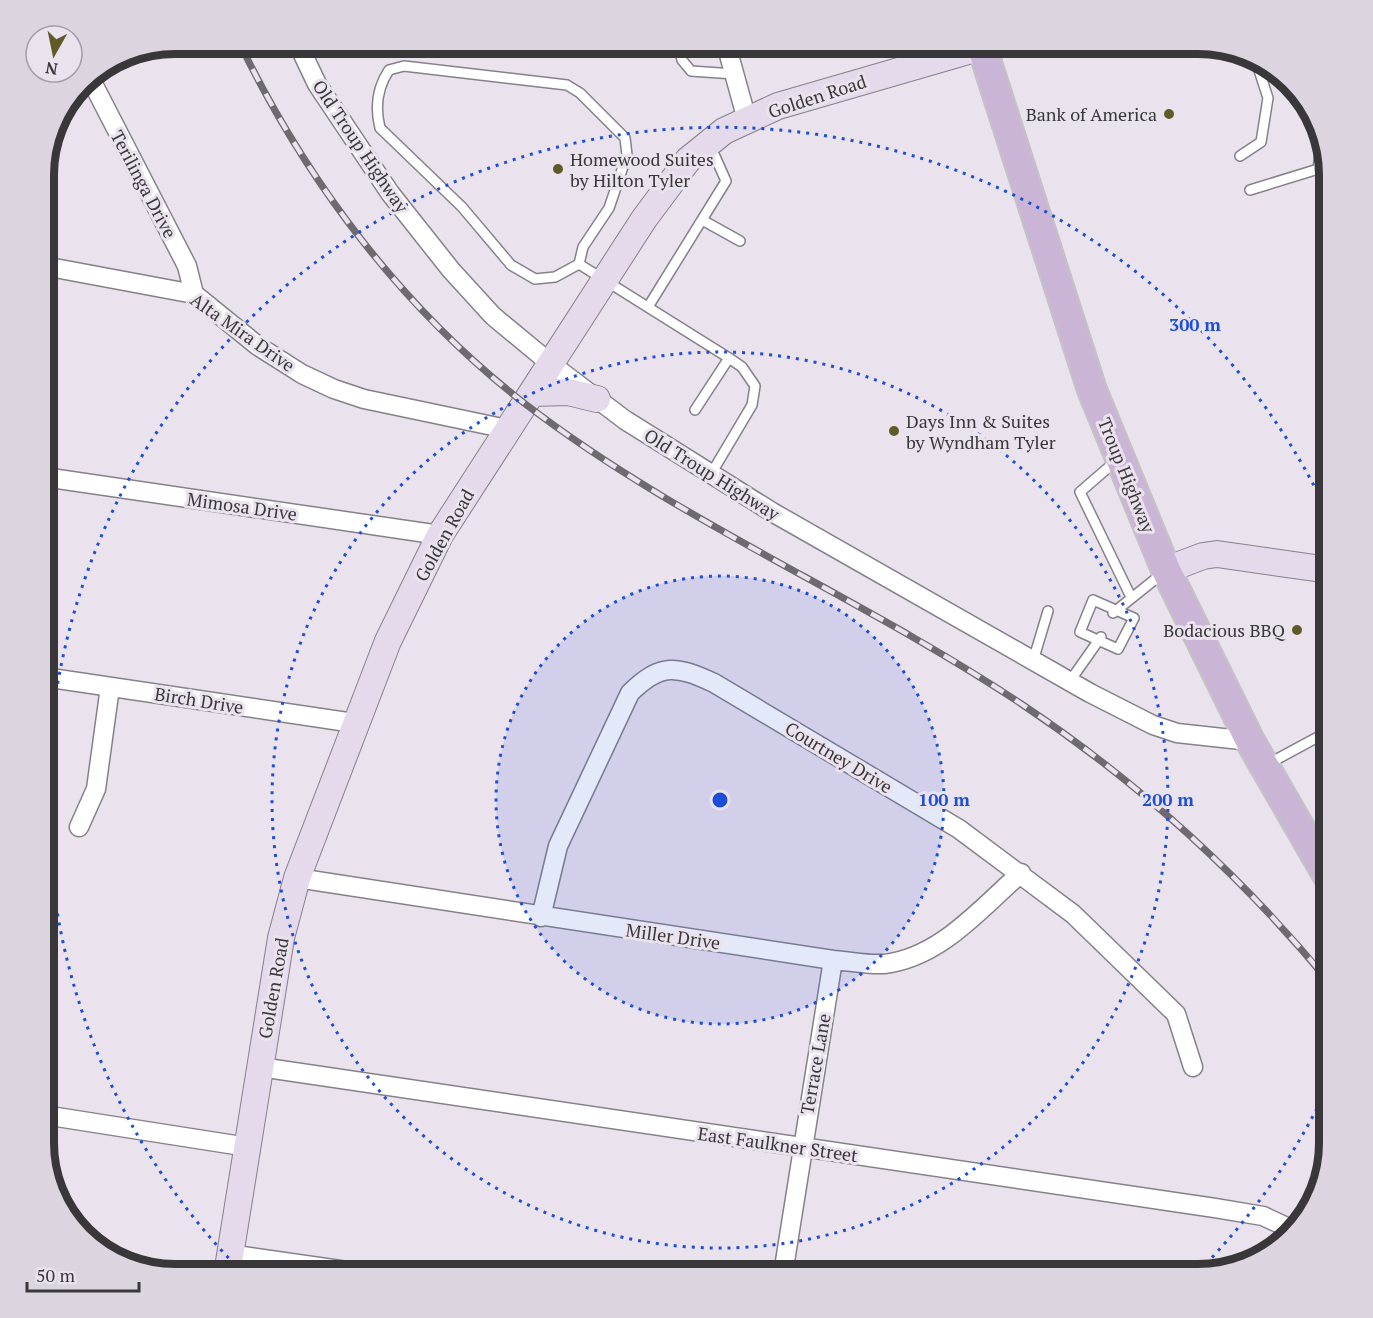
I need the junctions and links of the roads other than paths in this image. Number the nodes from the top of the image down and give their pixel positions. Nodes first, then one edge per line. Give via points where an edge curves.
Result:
1 (303, 54) edge
2 (680, 54) edge
3 (729, 54) edge
4 (953, 54) edge
5 (986, 54) edge
6 (1259, 70) edge
7 (735, 74) junction
8 (94, 85) edge
9 (747, 120) junction
10 (709, 143) junction
11 (1240, 156) dead end
12 (1319, 169) edge
13 (1250, 190) dead end
14 (704, 220) junction
15 (740, 241) dead end
16 (579, 264) junction
17 (54, 268) edge
18 (606, 280) junction
19 (194, 294) junction
20 (648, 306) junction
21 (729, 358) junction
22 (551, 364) junction
23 (532, 393) junction
24 (597, 399) junction
25 (695, 410) dead end
26 (507, 429) junction
27 (1119, 458) junction
28 (711, 474) junction
29 (54, 478) edge
30 (440, 535) junction
31 (1319, 569) edge
32 (1166, 570) junction
33 (1131, 597) junction
34 (1048, 611) dead end
35 (1113, 612) junction
36 (1100, 639) junction
37 (1033, 661) junction
38 (54, 678) edge
39 (1070, 681) junction
40 (110, 687) junction
41 (354, 723) junction
42 (1319, 736) edge
43 (1250, 741) junction
44 (1265, 766) junction
45 (80, 827) dead end
46 (1319, 860) edge
47 (1022, 873) junction
48 (297, 878) junction
49 (541, 917) junction
50 (832, 960) junction
51 (260, 1067) junction
52 (1193, 1067) dead end
53 (54, 1117) edge
54 (248, 1147) junction
55 (801, 1147) junction
56 (1286, 1227) edge
57 (228, 1264) edge
58 (785, 1264) edge

1 - 22 street, Old Troup Highway via 317,84 396,202 493,316
2 - 7 lane via 691,71
3 - 7 street
4 - 9 street, Golden Road via 778,106
5 - 27 main road, Troup Highway via 1071,330
6 - 11 lane via 1268,98 1261,142
7 - 9 street
8 - 19 street, Terilinga Drive via 187,266
9 - 10 street, Golden Road
10 - 14 lane via 726,181
10 - 18 street, Golden Road via 688,160 644,219
12 - 13 lane
14 - 15 lane
14 - 20 lane
16 - 16 lane via 555,277 535,279 512,265 462,207 380,128 375,111 382,79 389,70 404,66 567,86 580,93 625,138 627,155 609,208 583,247
16 - 18 lane
17 - 19 street, Alta Mira Drive
18 - 20 lane
18 - 22 street, Golden Road
19 - 26 street, Alta Mira Drive via 258,346 334,389
20 - 21 lane
21 - 25 lane
21 - 28 lane via 742,367 755,386 752,405
22 - 23 street, Golden Road
22 - 24 street, Old Troup Highway
23 - 24 street via 568,392
23 - 26 street, Golden Road
24 - 28 street, Old Troup Highway
26 - 30 street, Golden Road
27 - 32 main road, Troup Highway
27 - 33 lane via 1080,492
28 - 37 street, Old Troup Highway
29 - 30 street, Mimosa Drive
30 - 41 street, Golden Road via 388,641
31 - 32 street via 1217,554
32 - 33 lane
32 - 43 main road, Troup Highway
33 - 35 lane
34 - 37 lane
35 - 36 lane via 1094,600 1080,632
35 - 36 lane via 1134,618 1118,650
36 - 39 lane
37 - 39 street, Old Troup Highway
38 - 40 street, Birch Drive
39 - 43 street, Old Troup Highway via 1177,733
40 - 41 street, Birch Drive
40 - 45 street via 96,789
41 - 48 street, Golden Road
42 - 44 lane
43 - 44 main road, Troup Highway
44 - 46 main road, Troup Highway
47 - 49 street, Courtney Drive via 959,829 714,683 687,670 664,670 646,676 630,693 558,846
47 - 50 street, Miller Drive via 944,941 908,959 882,964
47 - 52 street, Courtney Drive via 1073,914 1176,1014
48 - 49 street, Miller Drive
48 - 51 street, Golden Road via 281,938
49 - 50 street, Miller Drive
50 - 55 street, Terrace Lane
51 - 54 street, Golden Road
51 - 55 street, East Faulkner Street
53 - 54 street
54 - 57 street, Golden Road
55 - 56 street, East Faulkner Street via 1263,1216
55 - 58 street, Terrace Lane

